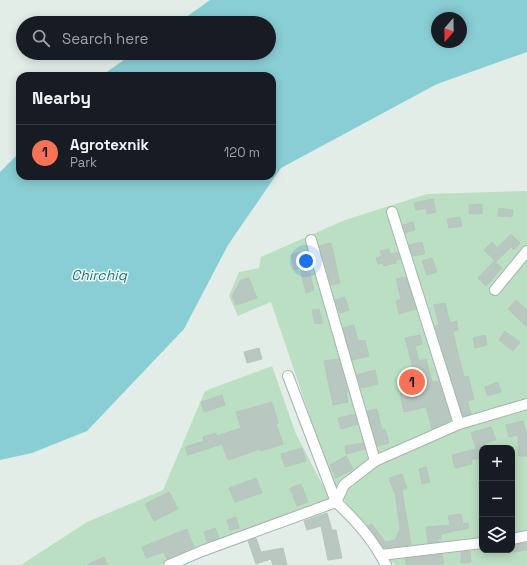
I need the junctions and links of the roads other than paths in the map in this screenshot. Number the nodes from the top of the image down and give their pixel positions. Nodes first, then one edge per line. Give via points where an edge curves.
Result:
1 (392, 212) dead end
2 (311, 240) dead end
3 (527, 251) edge
4 (495, 290) dead end
5 (288, 376) dead end
6 (527, 404) edge
7 (459, 424) junction
8 (375, 461) junction
9 (336, 502) junction
10 (527, 536) edge
11 (515, 538) edge
12 (479, 542) edge
13 (381, 555) junction
14 (169, 565) edge
15 (386, 565) edge

1 - 7 street
2 - 8 street
3 - 4 street
5 - 9 street
6 - 7 street
7 - 8 street
8 - 9 street via 344,485
9 - 13 street via 363,529
9 - 14 street
10 - 11 street
12 - 13 street
13 - 15 street

